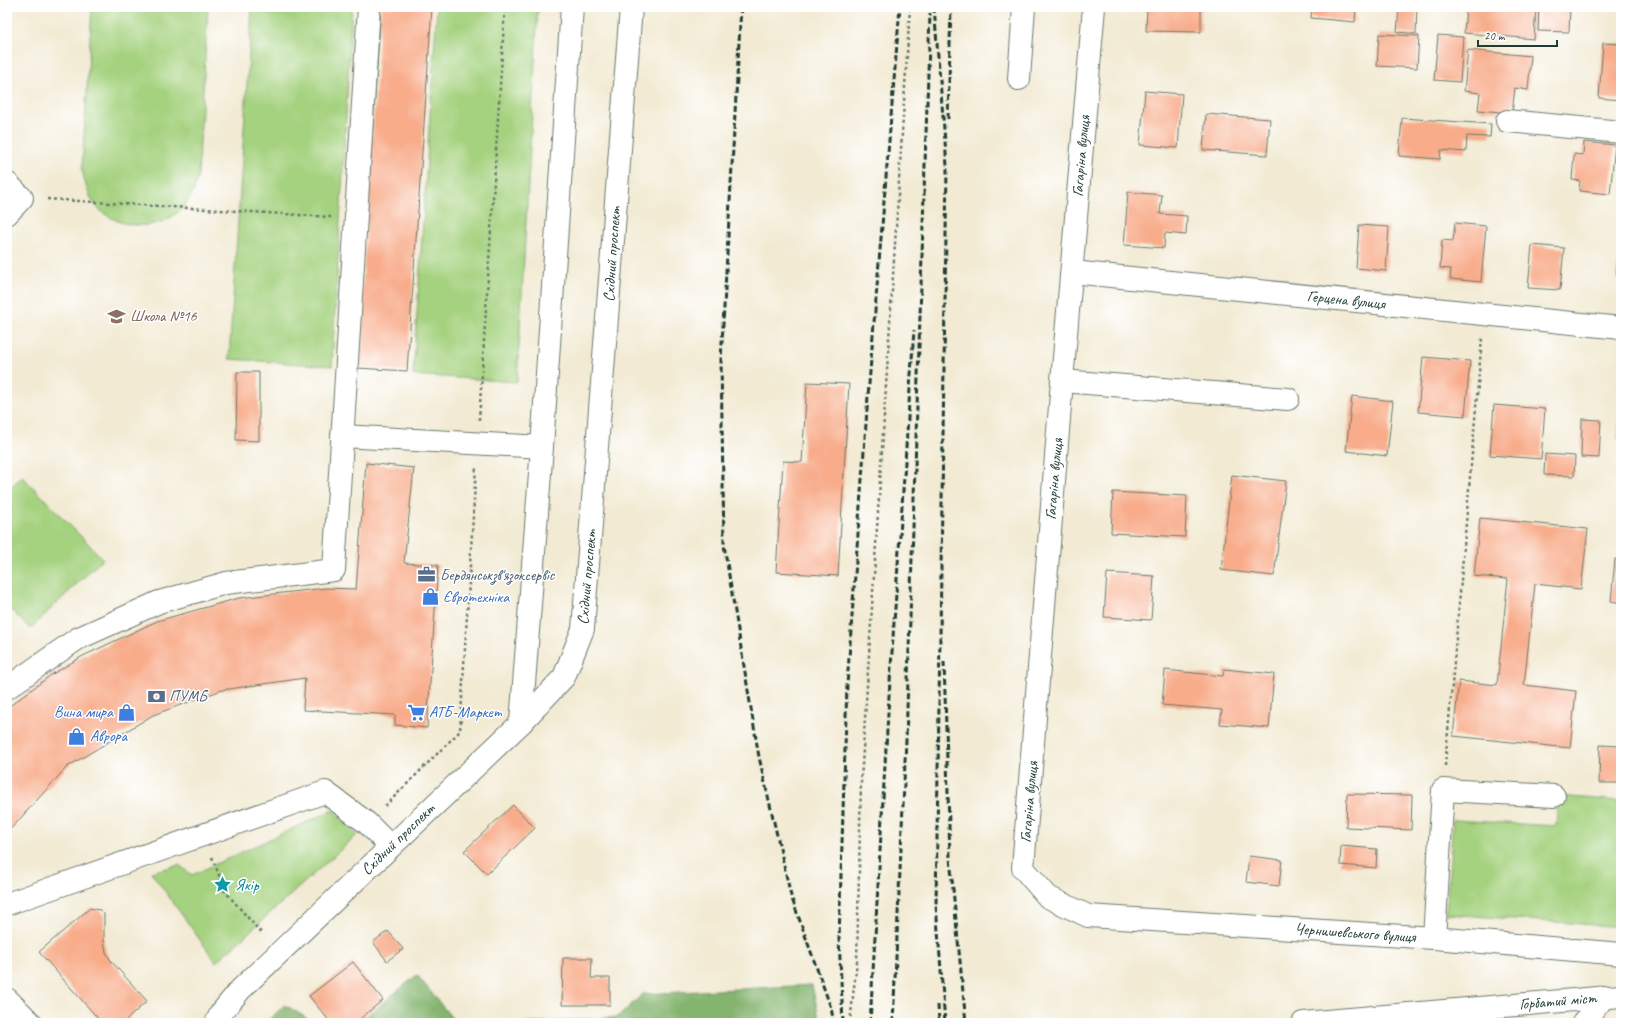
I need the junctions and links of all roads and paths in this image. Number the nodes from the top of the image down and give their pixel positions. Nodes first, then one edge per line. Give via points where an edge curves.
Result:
1 (369, 7) edge
2 (572, 7) edge
3 (630, 7) edge
4 (910, 7) edge
5 (1024, 7) edge
6 (1094, 7) edge
7 (1019, 79) dead end
8 (1507, 121) dead end
9 (1621, 132) edge
10 (14, 190) edge
11 (7, 214) edge
12 (356, 219) junction
13 (1072, 272) junction
14 (1484, 314) junction
15 (1621, 328) edge
16 (1062, 381) junction
17 (1288, 399) dead end
18 (342, 436) junction
19 (542, 447) junction
20 (7, 688) edge
21 (521, 722) junction
22 (1443, 790) junction
23 (1554, 796) dead end
24 (390, 846) junction
25 (223, 890) dead end
26 (7, 904) edge
27 (1088, 916) joint
28 (1434, 938) junction
29 (279, 953) junction
30 (1621, 954) edge
31 (1612, 996) edge
32 (7, 999) edge
33 (31, 1023) edge
34 (216, 1023) edge
35 (850, 1023) edge
36 (1303, 1023) edge
37 (1583, 1023) edge

1 - 12 street
2 - 19 street
3 - 21 street, Східний проспект via 583,629 564,677
4 - 35 path via 861,781 857,961
5 - 7 street
6 - 13 street, Гагаріна вулиця
8 - 9 street
10 - 11 street
10 - 12 path
12 - 18 street
13 - 14 street, Герцена вулиця
13 - 16 street, Гагаріна вулиця
14 - 15 street, Герцена вулиця
14 - 22 path
16 - 17 street
16 - 27 street, Гагаріна вулиця via 1023,868 1048,897
18 - 19 street
18 - 20 street via 334,570 226,583 159,602 77,639
19 - 21 street
21 - 24 street, Східний проспект
22 - 23 street
22 - 28 street
24 - 26 street via 367,824 325,792
24 - 29 street, Східний проспект
25 - 29 path
27 - 28 street, Чернишевського вулиця
28 - 30 street, Чернишевського вулиця
29 - 34 street, Східний проспект via 240,990
31 - 36 street, Горбатий міст
31 - 37 street
32 - 33 street

